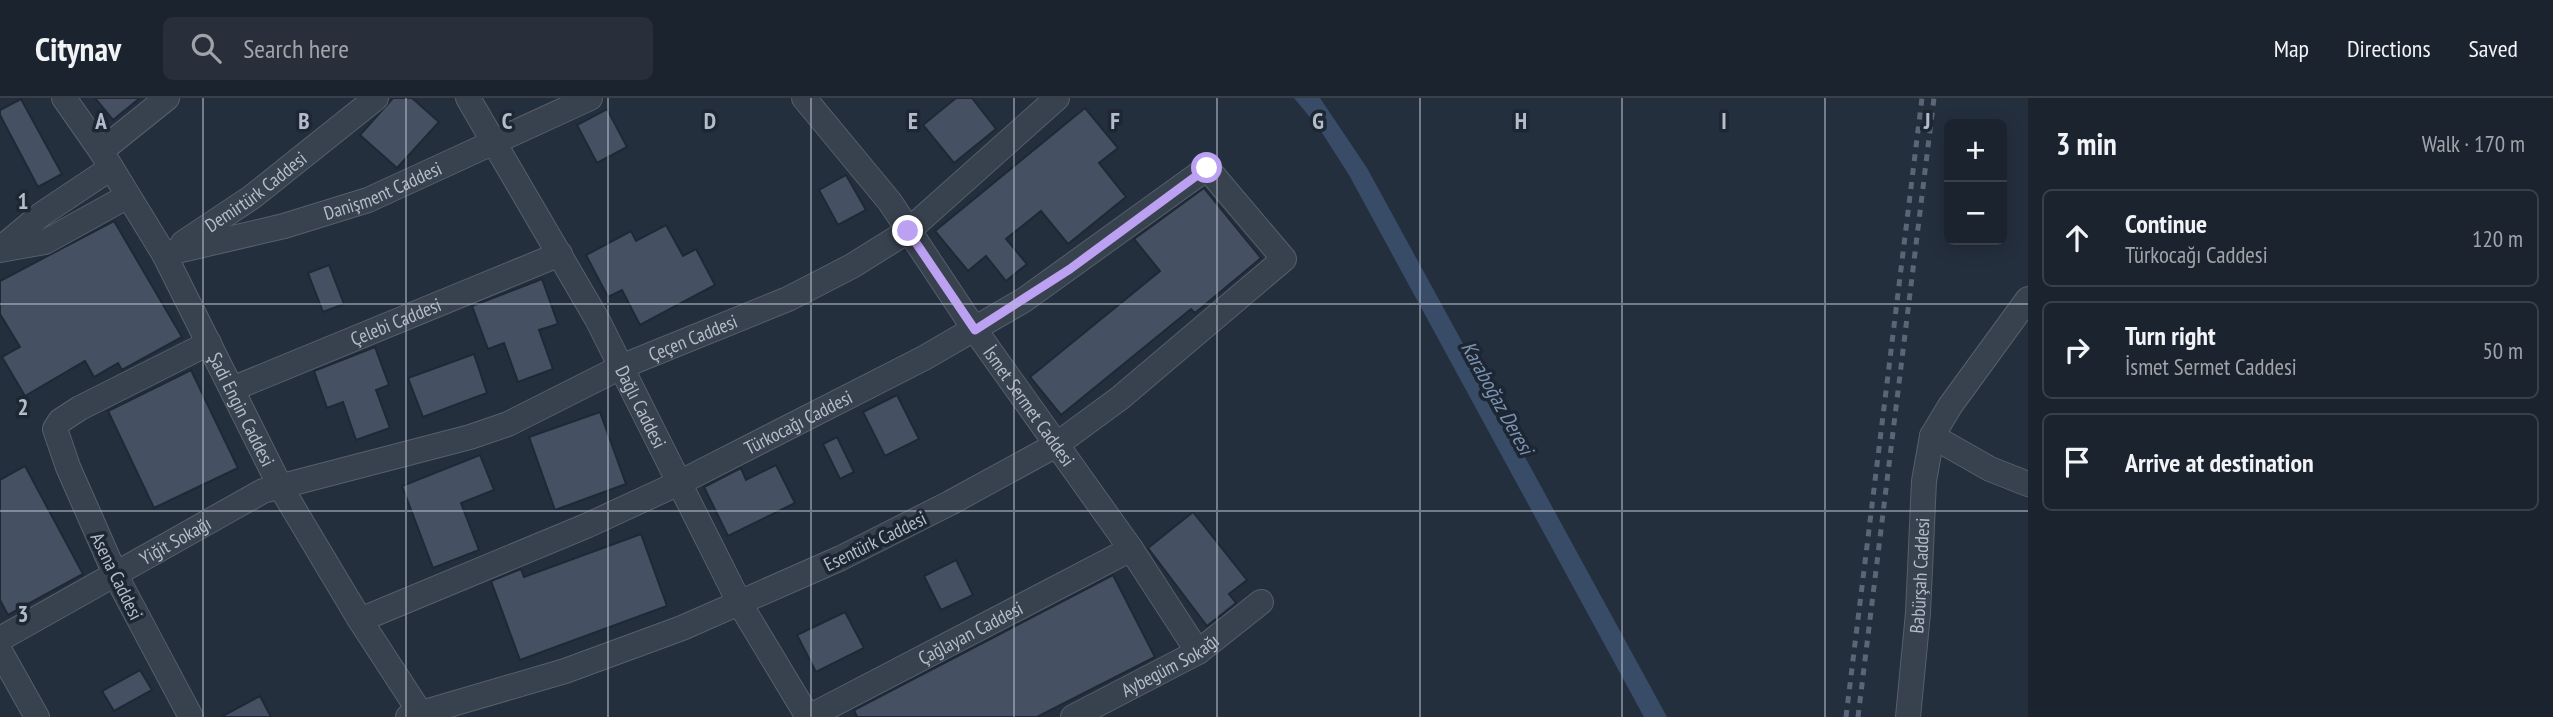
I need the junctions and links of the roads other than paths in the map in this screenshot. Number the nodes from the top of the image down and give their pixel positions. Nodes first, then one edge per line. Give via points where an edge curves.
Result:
1 (64, 98) edge
2 (167, 98) edge
3 (376, 98) edge
4 (468, 98) edge
5 (590, 98) edge
6 (804, 98) edge
7 (1057, 98) edge
8 (494, 142) junction
9 (106, 160) junction
10 (1207, 168) joint
11 (128, 196) junction
12 (908, 231) junction
13 (0, 250) edge
14 (164, 254) junction
15 (560, 254) junction
16 (2028, 299) edge
17 (975, 330) junction
18 (209, 343) junction
19 (623, 366) junction
20 (232, 389) junction
21 (1932, 436) junction
22 (1056, 445) junction
23 (679, 483) junction
24 (2028, 484) edge
25 (281, 486) junction
26 (1131, 549) junction
27 (116, 576) junction
28 (1261, 602) dead end
29 (740, 604) junction
30 (360, 620) junction
31 (0, 639) edge
32 (0, 651) edge
33 (1198, 652) junction
34 (417, 715) edge
35 (37, 717) edge
36 (191, 717) edge
37 (809, 717) edge
38 (1073, 717) edge
39 (1908, 717) edge

1 - 9 street, Şadi Engin Caddesi
2 - 9 street
3 - 14 street, Demirtürk Caddesi via 252,197
4 - 8 street, Dağlı Caddesi
5 - 8 street, Danişment Caddesi
6 - 12 street, İsmet Sermet Caddesi via 876,183
7 - 12 street, Çeçen Caddesi
8 - 14 street, Danişment Caddesi via 368,200 284,226
8 - 15 street, Dağlı Caddesi
9 - 11 street, Şadi Engin Caddesi
9 - 13 street
10 - 17 street, Türkocağı Caddesi via 1070,269
10 - 22 street, Esentürk Caddesi via 1284,258 1119,398
11 - 13 street via 46,242
11 - 14 street, Şadi Engin Caddesi
12 - 17 street, İsmet Sermet Caddesi
12 - 19 street, Çeçen Caddesi via 788,299
14 - 18 street, Şadi Engin Caddesi
15 - 19 street, Dağlı Caddesi
15 - 20 street, Çelebi Caddesi
16 - 21 street
17 - 22 street, İsmet Sermet Caddesi
17 - 23 street, Türkocağı Caddesi
18 - 20 street, Şadi Engin Caddesi
18 - 27 street, Asena Caddesi via 80,408 55,429
19 - 23 street, Dağlı Caddesi
19 - 25 street, Çeçen Caddesi via 508,424
20 - 25 street, Şadi Engin Caddesi
21 - 24 street via 1980,464
21 - 39 street, Babürşah Caddesi via 1924,481
22 - 26 street, İsmet Sermet Caddesi
22 - 29 street, Esentürk Caddesi via 950,503
23 - 29 street, Dağlı Caddesi
23 - 30 street, Türkocağı Caddesi
25 - 27 street, Yiğit Sokağı via 253,495
25 - 30 street, Şadi Engin Caddesi
26 - 33 street, İsmet Sermet Caddesi
26 - 37 street, Çağlayan Caddesi
27 - 31 street, Yiğit Sokağı
27 - 36 street, Asena Caddesi
28 - 33 street, Aybegüm Sokağı
29 - 34 street, Esentürk Caddesi via 565,671
29 - 37 street, Dağlı Caddesi
30 - 34 street, Şadi Engin Caddesi
32 - 35 street
33 - 38 street, Aybegüm Sokağı

